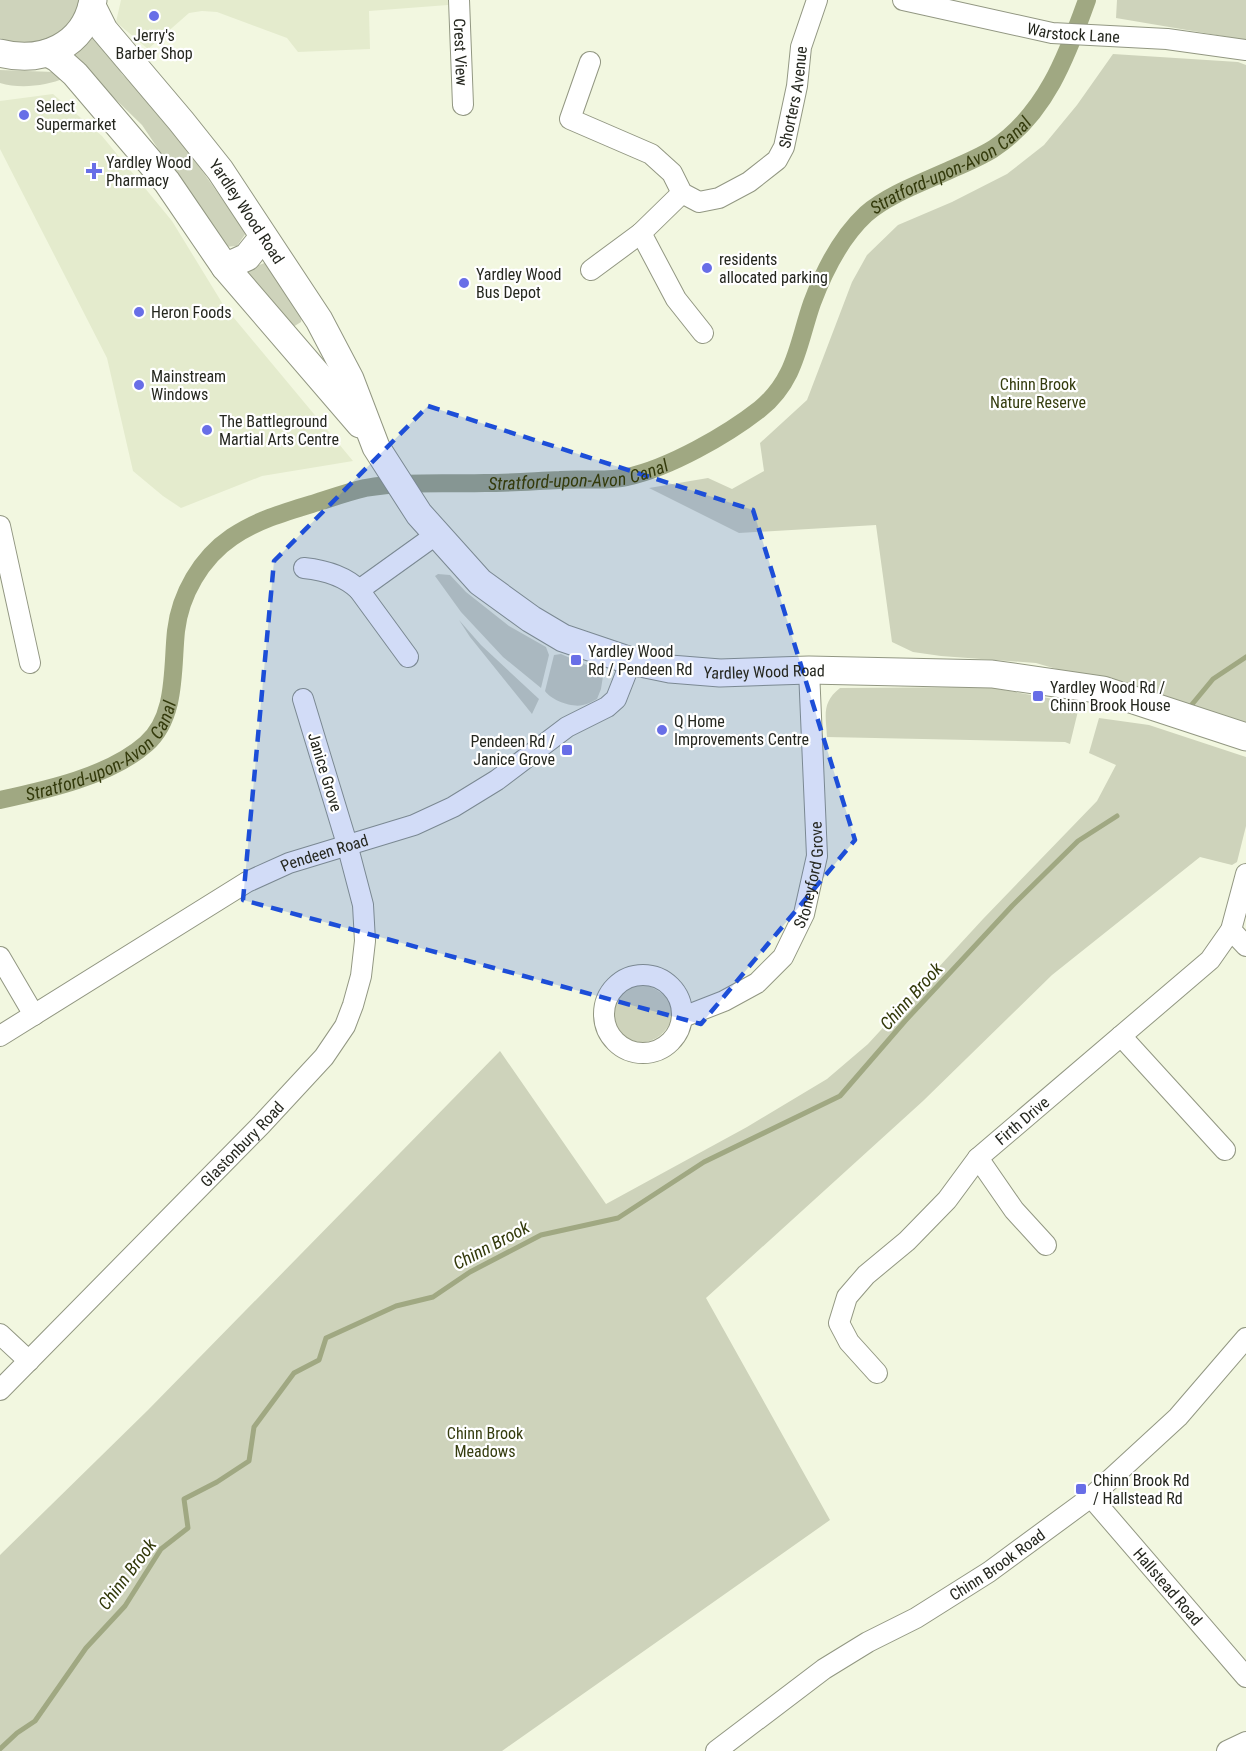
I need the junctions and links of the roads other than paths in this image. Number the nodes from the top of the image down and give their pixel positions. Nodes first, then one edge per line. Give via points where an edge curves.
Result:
1 (459, 0) edge
2 (817, 0) edge
3 (903, 0) edge
4 (93, 3) edge
5 (962, 7) edge
6 (1246, 50) edge
7 (0, 53) edge
8 (48, 54) junction
9 (590, 62) dead end
10 (463, 105) dead end
11 (682, 193) junction
12 (641, 233) junction
13 (262, 237) junction
14 (225, 267) junction
15 (591, 270) dead end
16 (319, 320) junction
17 (703, 333) dead end
18 (287, 341) junction
19 (373, 442) junction
20 (0, 526) edge
21 (437, 534) junction
22 (304, 568) dead end
23 (359, 590) junction
24 (408, 657) dead end
25 (631, 661) junction
26 (30, 663) dead end
27 (809, 670) junction
28 (303, 699) dead end
29 (1246, 737) edge
30 (347, 844) junction
31 (1246, 874) edge
32 (1231, 930) junction
33 (1246, 946) edge
34 (0, 957) edge
35 (34, 1015) junction
36 (682, 1017) junction
37 (0, 1036) edge
38 (1121, 1036) junction
39 (1225, 1150) dead end
40 (978, 1158) junction
41 (1046, 1245) dead end
42 (0, 1334) edge
43 (1246, 1338) edge
44 (29, 1361) junction
45 (876, 1373) dead end
46 (0, 1390) edge
47 (1091, 1497) junction
48 (1246, 1677) edge
49 (1246, 1742) edge
50 (716, 1751) edge
51 (1227, 1751) edge

1 - 10 street, Crest View
2 - 11 street, Shorters Avenue via 801,47 797,86 784,147 777,160 749,182 719,198 699,202
3 - 5 street, Warstock Lane
4 - 8 street via 87,20 73,38
4 - 13 street, Yardley Wood Road via 104,30 220,170
5 - 6 street, Warstock Lane via 1052,33 1167,39
7 - 8 street via 26,57
8 - 14 street, Yardley Wood Road via 75,74 167,182
9 - 11 street via 570,119 651,154 672,173
11 - 12 street
12 - 15 street
12 - 17 street via 676,299
13 - 14 street via 247,258
13 - 16 street, Yardley Wood Road
14 - 18 street, Yardley Wood Road
16 - 18 street
16 - 19 street, Yardley Wood Road via 350,379
18 - 19 street, Yardley Wood Road
19 - 21 street, Yardley Wood Road via 416,510
20 - 26 street
21 - 23 street
21 - 25 street, Yardley Wood Road via 480,582 531,619 563,638
22 - 23 street via 339,577
23 - 24 street
25 - 27 street, Yardley Wood Road via 720,673
25 - 30 street, Pendeen Road via 616,699 607,707 567,727 497,780 414,825
27 - 29 street, Yardley Wood Road via 992,674 1103,690
27 - 36 street, Stoneyford Grove via 817,856 804,914 783,957 757,983
28 - 30 street, Janice Grove
30 - 35 street, Pendeen Road via 247,882
30 - 44 street, Glastonbury Road via 363,905 365,941 361,976 345,1026 324,1058
31 - 32 street, Firth Drive
32 - 33 street
32 - 38 street, Firth Drive via 1210,960
34 - 35 street
35 - 37 street, Pendeen Road
36 - 36 street via 680,1029 668,1044 639,1054 616,1044 606,1028 604,1009 616,986 627,978 647,975 666,982 675,992
38 - 39 street
38 - 40 street, Firth Drive
40 - 41 street via 1014,1210
40 - 45 street, Firth Drive via 947,1200 847,1297 839,1323 849,1342
42 - 44 street
43 - 47 street, Chinn Brook Road via 1178,1417
44 - 46 street, Glastonbury Road
47 - 48 street, Hallstead Road
47 - 50 street, Chinn Brook Road via 989,1572 824,1669
49 - 51 street

